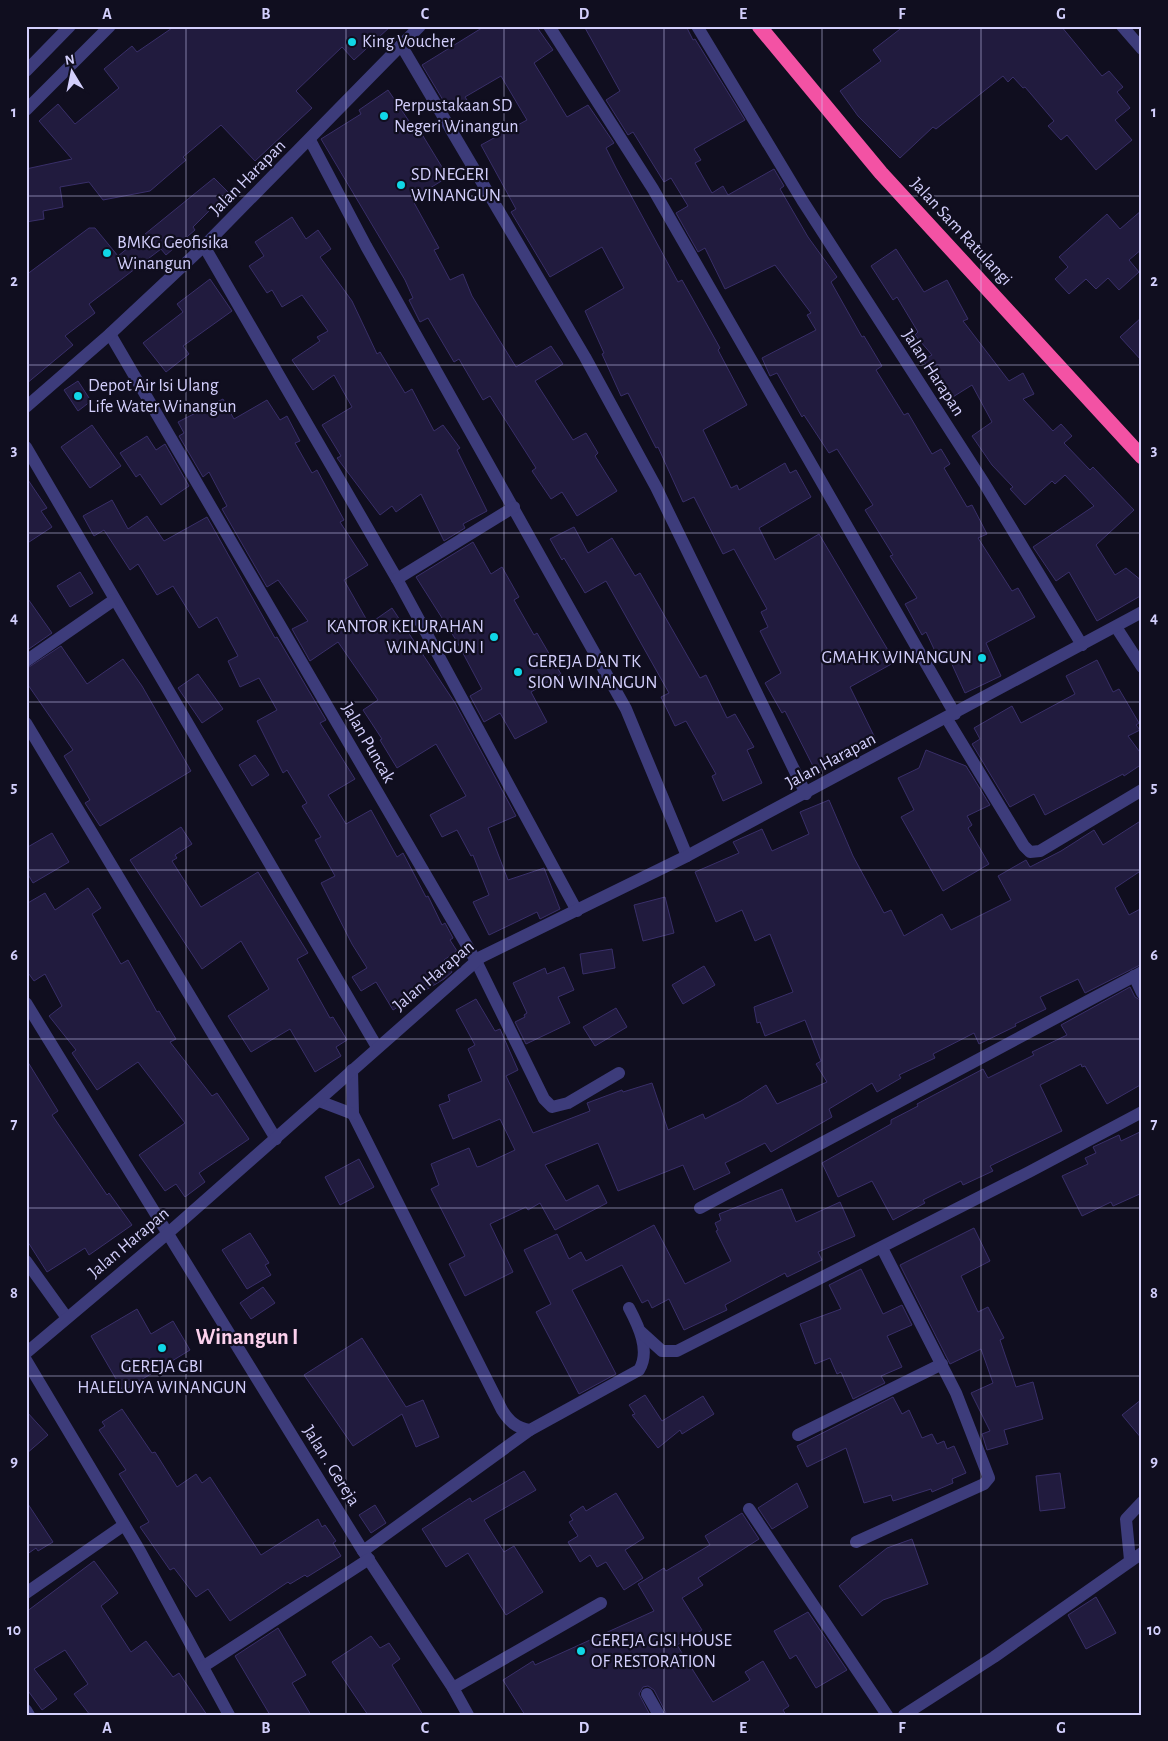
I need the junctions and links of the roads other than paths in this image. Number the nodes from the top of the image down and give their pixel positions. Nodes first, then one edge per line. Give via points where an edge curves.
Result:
1 (70, 26) edge
2 (110, 26) edge
3 (420, 26) edge
4 (549, 26) edge
5 (697, 26) edge
6 (760, 26) edge
7 (1122, 26) edge
8 (401, 46) junction
9 (1142, 49) edge
10 (26, 71) edge
11 (26, 110) edge
12 (310, 140) junction
13 (204, 246) junction
14 (110, 334) junction
15 (26, 406) edge
16 (26, 447) edge
17 (1142, 457) edge
18 (514, 507) junction
19 (397, 579) junction
20 (114, 600) junction
21 (1142, 612) edge
22 (1116, 627) junction
23 (1082, 645) junction
24 (26, 661) edge
25 (1142, 667) edge
26 (951, 716) junction
27 (26, 723) edge
28 (1142, 790) edge
29 (806, 794) junction
30 (687, 856) junction
31 (577, 911) junction
32 (476, 962) junction
33 (1138, 974) edge
34 (1142, 993) edge
35 (26, 1003) edge
36 (377, 1047) junction
37 (352, 1070) junction
38 (619, 1073) dead end
39 (319, 1101) junction
40 (1142, 1112) edge
41 (353, 1114) junction
42 (276, 1140) junction
43 (700, 1208) dead end
44 (167, 1234) junction
45 (882, 1248) junction
46 (26, 1261) edge
47 (629, 1308) dead end
48 (67, 1318) junction
49 (641, 1332) junction
50 (26, 1353) edge
51 (26, 1360) edge
52 (942, 1364) junction
53 (530, 1430) junction
54 (798, 1435) dead end
55 (1142, 1502) edge
56 (749, 1509) dead end
57 (124, 1525) junction
58 (856, 1542) dead end
59 (1142, 1553) edge
60 (366, 1555) junction
61 (1130, 1560) junction
62 (26, 1593) edge
63 (602, 1603) dead end
64 (204, 1666) junction
65 (453, 1688) junction
66 (647, 1694) dead end
67 (26, 1710) edge
68 (29, 1715) edge
69 (229, 1715) edge
70 (468, 1715) edge
71 (659, 1715) edge
72 (887, 1715) edge
73 (904, 1715) edge

1 - 10 street
2 - 11 street
3 - 8 street, Jalan Harapan
4 - 26 street via 654,190
5 - 23 street, Jalan Harapan via 802,200 984,483
6 - 17 highway, Jalan Sam Ratulangi via 881,173
7 - 9 street
8 - 12 street, Jalan Harapan
8 - 29 street via 576,340 656,487
12 - 13 street, Jalan Harapan
12 - 18 street via 366,246
13 - 14 street, Jalan Harapan
13 - 19 street
14 - 15 street, Jalan Harapan
14 - 32 street, Jalan Puncak
16 - 20 street
18 - 19 street
18 - 30 street via 626,709
19 - 31 street
20 - 24 street
20 - 36 street
21 - 22 street
22 - 23 street
22 - 25 street
23 - 26 street, Jalan Harapan
26 - 28 street via 1030,852 1040,851
26 - 29 street, Jalan Harapan
27 - 42 street
29 - 30 street, Jalan Harapan
30 - 31 street, Jalan Harapan
31 - 32 street, Jalan Harapan
32 - 36 street, Jalan Harapan
32 - 38 street, Jalan Puncak via 548,1104 552,1107 568,1103
33 - 34 street
33 - 43 street
35 - 44 street, Jalan . Gereja
36 - 37 street, Jalan Harapan
37 - 39 street, Jalan Harapan
37 - 41 street
39 - 41 street
39 - 42 street, Jalan Harapan
40 - 45 street
41 - 53 street via 502,1410 517,1427
42 - 44 street, Jalan Harapan
44 - 48 street, Jalan Harapan
44 - 60 street, Jalan . Gereja
45 - 49 street via 677,1351 662,1351
45 - 52 street
46 - 48 street
47 - 49 street
48 - 50 street, Jalan Harapan
49 - 53 street via 643,1363 639,1370
51 - 57 street
52 - 54 street
52 - 58 street via 966,1417 988,1481
53 - 60 street
55 - 61 street via 1126,1519
56 - 72 street
57 - 62 street
57 - 64 street
59 - 61 street
60 - 64 street
60 - 65 street, Jalan . Gereja
61 - 73 street via 994,1657
63 - 65 street
64 - 69 street
65 - 70 street, Jalan . Gereja
66 - 71 street
67 - 68 street

